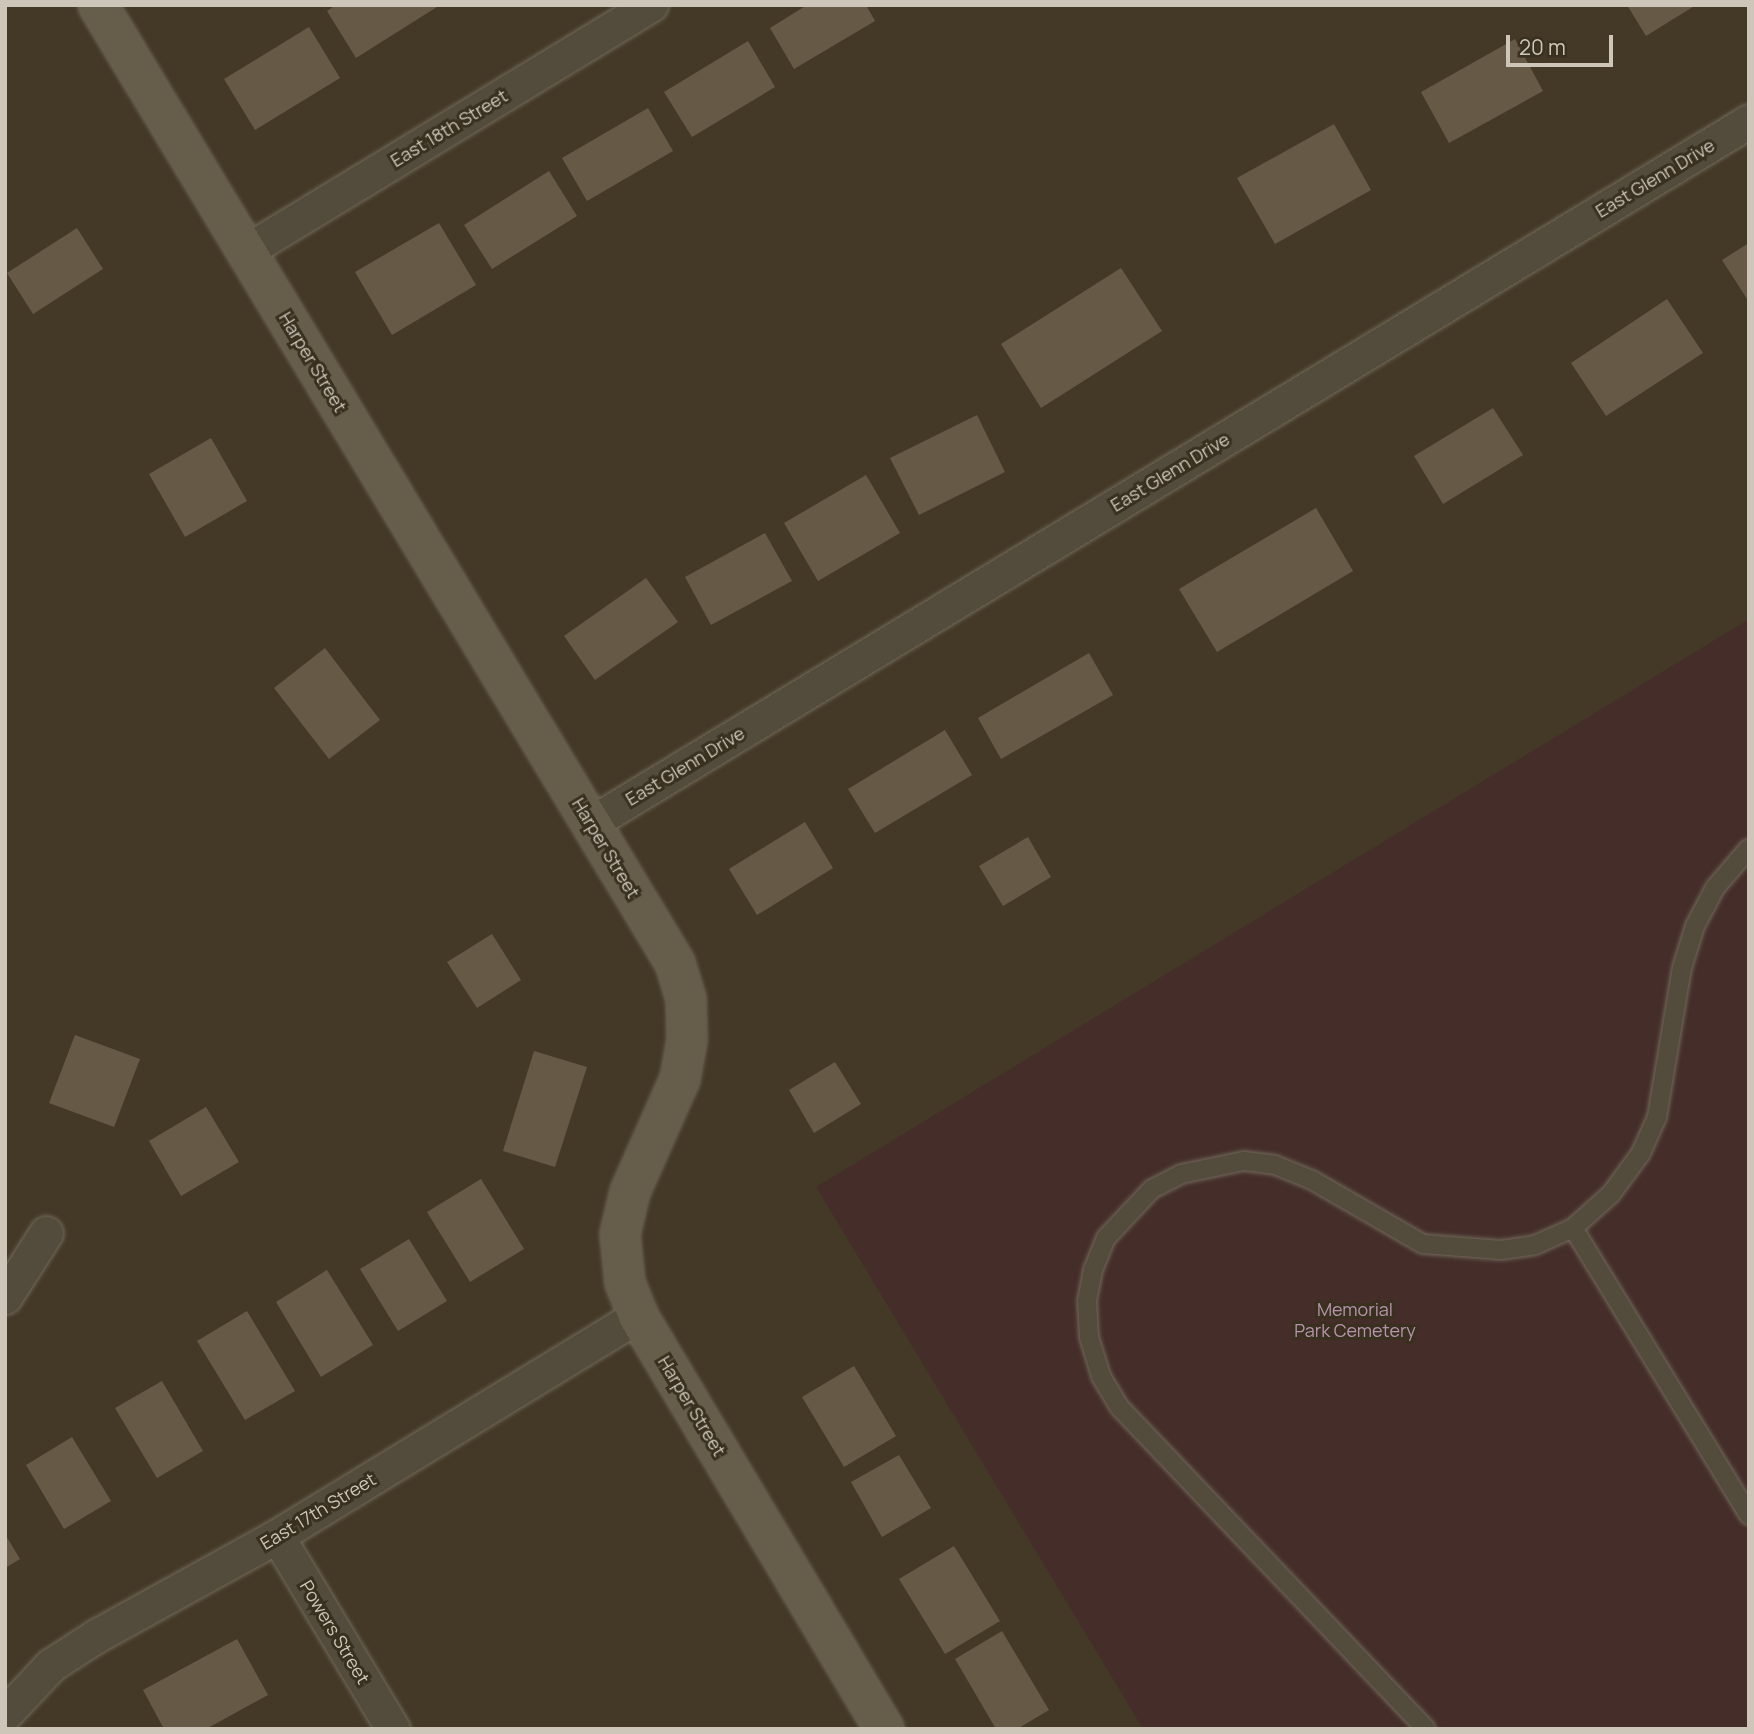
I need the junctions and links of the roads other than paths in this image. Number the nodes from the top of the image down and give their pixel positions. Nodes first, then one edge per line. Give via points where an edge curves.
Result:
1 (98, 5) edge
2 (651, 5) edge
3 (1749, 121) edge
4 (246, 251) junction
5 (591, 823) junction
6 (1749, 848) edge
7 (1573, 1228) junction
8 (46, 1233) dead end
9 (5, 1297) edge
10 (638, 1316) junction
11 (1749, 1515) edge
12 (277, 1536) junction
13 (5, 1714) edge
14 (393, 1729) edge
15 (884, 1729) edge
16 (1426, 1729) edge

1 - 4 street, Harper Street
2 - 4 street, East 18th Street
3 - 5 street, East Glenn Drive
4 - 5 street, Harper Street
5 - 10 street, Harper Street via 675,963 686,999 687,1040 680,1079 630,1192 620,1234 625,1283
6 - 7 lane via 1715,888 1695,926 1682,968 1657,1117 1642,1153 1611,1194
7 - 11 lane
7 - 16 lane via 1535,1245 1501,1250 1423,1244 1312,1180 1275,1165 1244,1161 1181,1174 1152,1189 1106,1238 1093,1270 1087,1301 1089,1337 1101,1376 1121,1408
8 - 9 street
10 - 12 street, East 17th Street
10 - 15 street, Harper Street
12 - 13 street, East 17th Street via 51,1665
12 - 14 street, Powers Street

